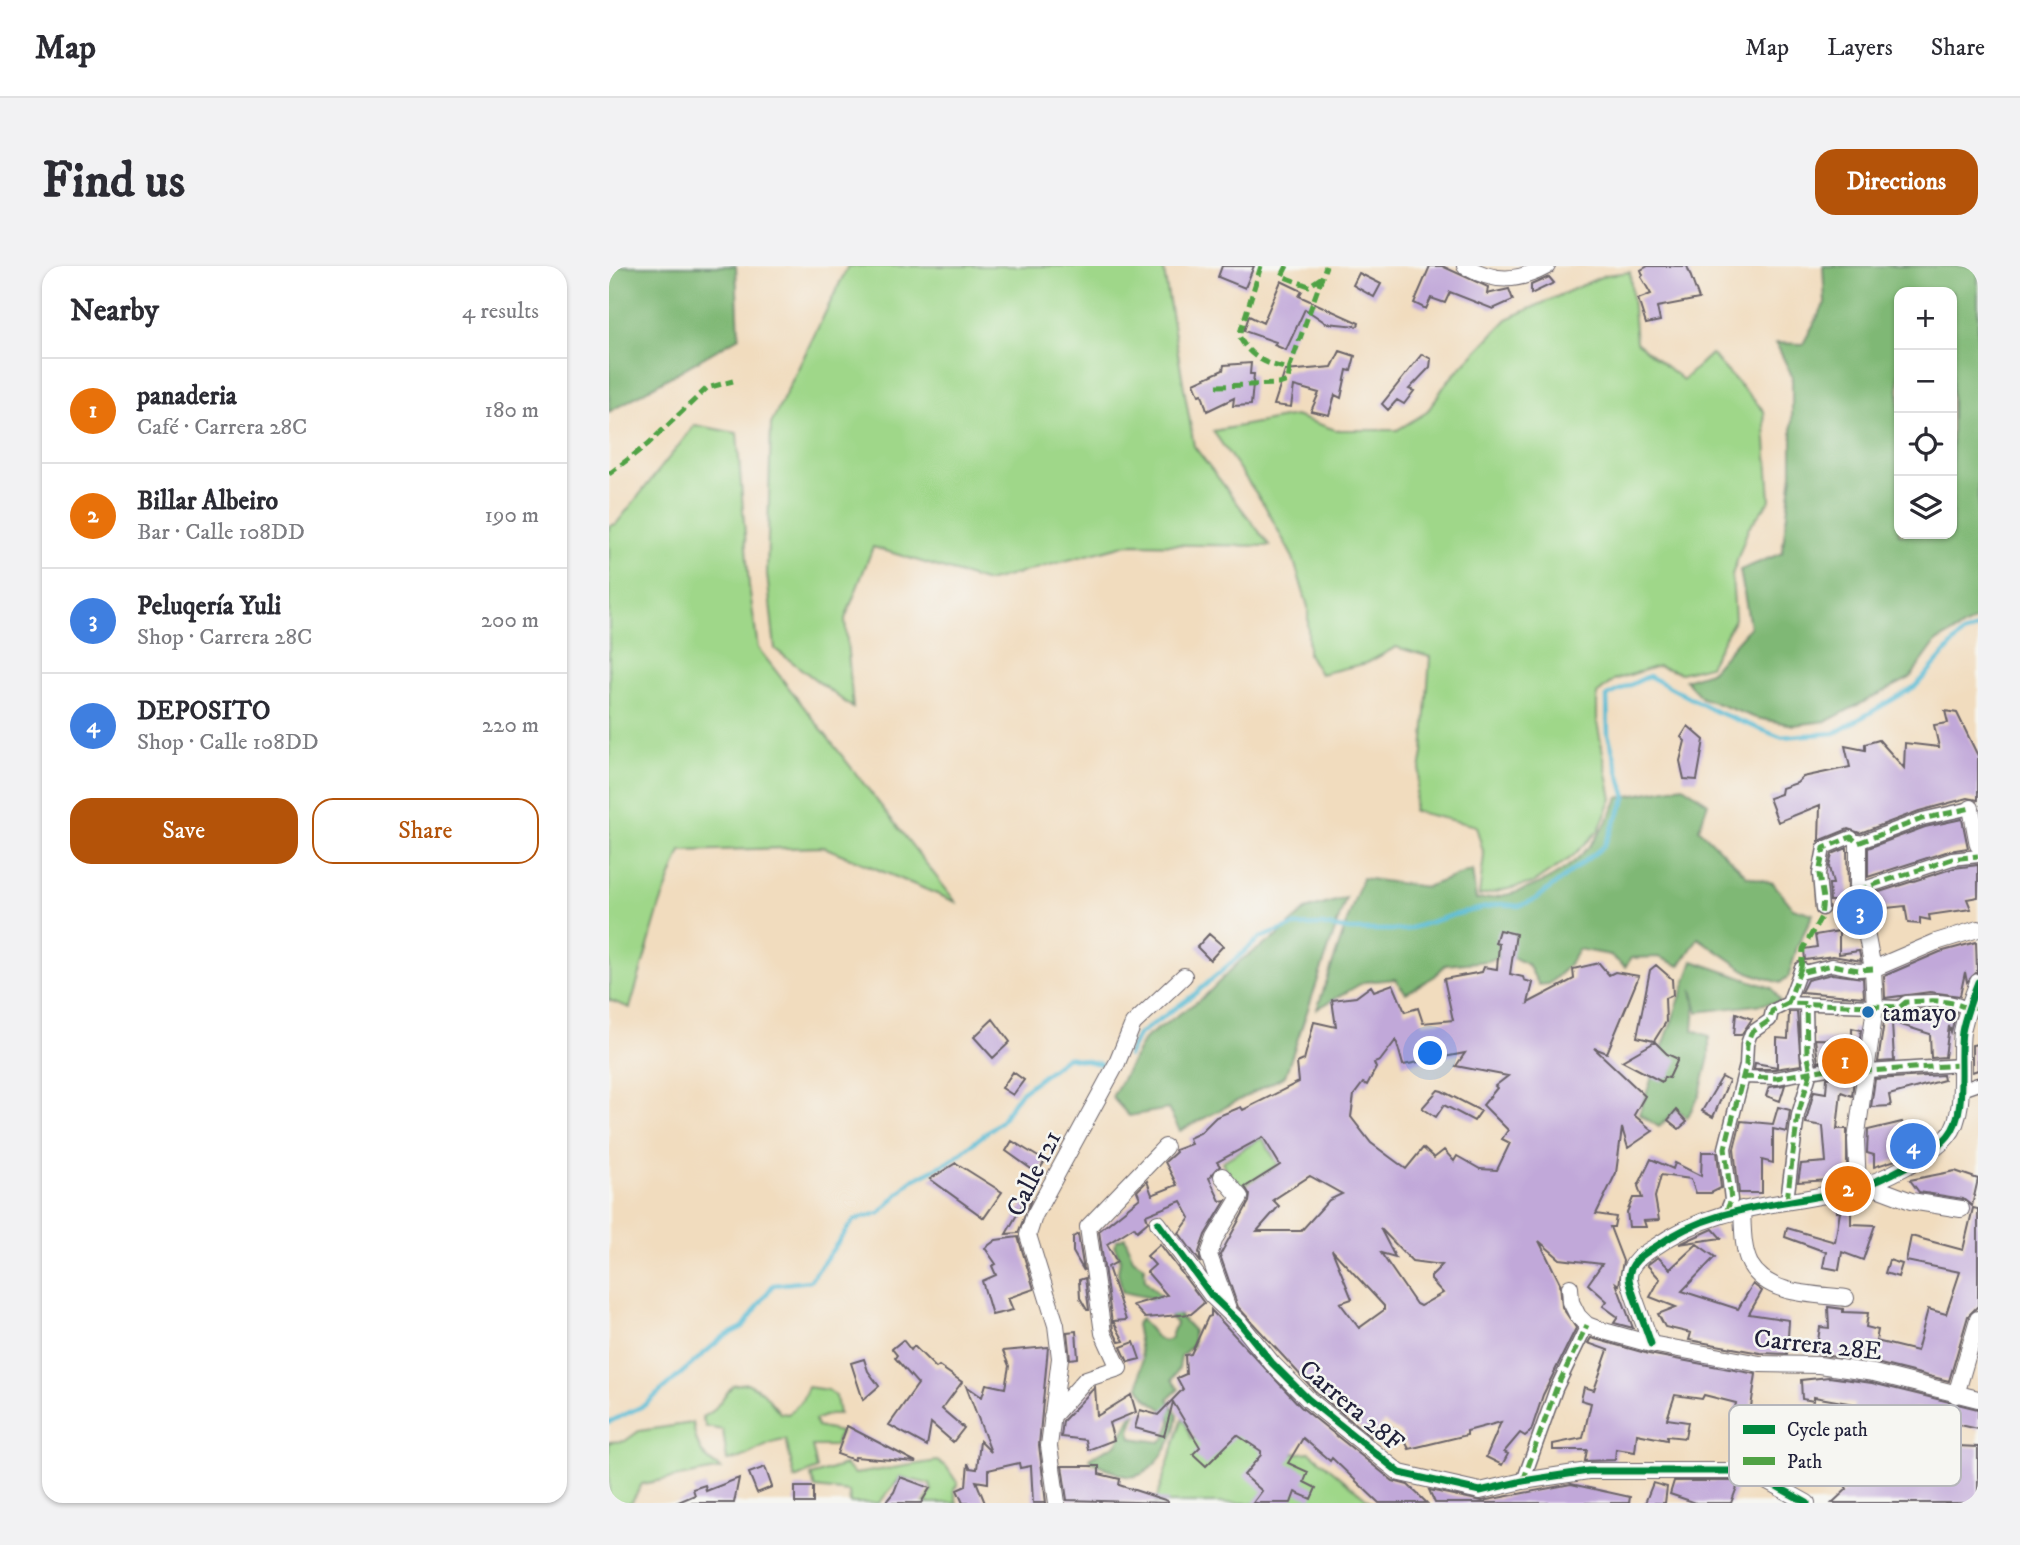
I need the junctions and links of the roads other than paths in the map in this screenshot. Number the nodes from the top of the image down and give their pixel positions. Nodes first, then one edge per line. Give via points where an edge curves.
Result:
1 (1465, 266) edge
2 (1547, 266) edge
3 (1971, 808) joint
4 (1858, 843) junction
5 (1978, 845) edge
6 (1978, 856) edge
7 (1858, 890) junction
8 (1822, 909) dead end
9 (1978, 929) edge
10 (1873, 969) junction
11 (1184, 976) dead end
12 (1978, 982) edge
13 (1788, 1003) junction
14 (1806, 1005) junction
15 (1973, 1007) edge
16 (1875, 1008) junction
17 (1961, 1065) junction
18 (1811, 1071) junction
19 (1868, 1071) junction
20 (1743, 1077) junction
21 (1978, 1084) edge
22 (1961, 1090) junction
23 (1165, 1147) dead end
24 (1222, 1176) dead end
25 (1862, 1186) junction
26 (1787, 1200) junction
27 (1961, 1209) dead end
28 (1734, 1210) junction
29 (1158, 1223) dead end
30 (1570, 1287) dead end
31 (1846, 1298) dead end
32 (1229, 1312) junction
33 (1978, 1319) edge
34 (1587, 1325) junction
35 (1651, 1344) junction
36 (1956, 1395) junction
37 (1978, 1399) edge
38 (1051, 1419) junction
39 (1729, 1473) edge
40 (1523, 1481) junction
41 (1776, 1486) edge
42 (1480, 1497) edge
43 (1057, 1503) edge
44 (1807, 1503) edge

1 - 2 street via 1510,281
3 - 4 street via 1922,819
3 - 5 street
4 - 7 street
4 - 8 street via 1851,836 1823,848 1819,874
6 - 7 street via 1952,859
7 - 10 street
9 - 10 street
10 - 13 street via 1832,965 1804,972 1801,968
10 - 16 street
11 - 38 street, Calle 121 via 1133,1024 1028,1235 1056,1325 1060,1358
12 - 15 street
13 - 14 street
13 - 20 street via 1772,1010 1770,1020 1751,1033
14 - 16 street
14 - 18 street
15 - 16 street via 1939,1000
15 - 17 street via 1962,1036
16 - 19 street
17 - 19 street
17 - 22 street
18 - 19 street via 1838,1067
18 - 20 street via 1776,1078
18 - 26 street via 1798,1115
19 - 25 street via 1856,1140
20 - 28 street via 1725,1148
21 - 22 street
22 - 25 street via 1950,1135 1923,1155
23 - 38 street via 1088,1227 1103,1333 1119,1368 1086,1379
24 - 32 street via 1240,1198 1209,1255
25 - 26 street
25 - 27 street via 1911,1201
26 - 28 street
28 - 31 street via 1751,1265 1765,1280 1787,1291
28 - 35 street via 1666,1239 1633,1265 1629,1277
29 - 32 street, Carrera 28F
30 - 34 street via 1571,1303
32 - 42 street, Carrera 28F via 1308,1399 1400,1474
33 - 36 street
34 - 35 street, Carrera 28E
34 - 40 street via 1556,1390
35 - 36 street, Carrera 28E via 1760,1364 1819,1365 1874,1373
36 - 37 street, Carrera 28E
38 - 43 street, Calle 121 via 1049,1446
39 - 40 street, Carrera 28F via 1587,1471
40 - 42 street, Carrera 28F
41 - 44 street, Carrera 28F

